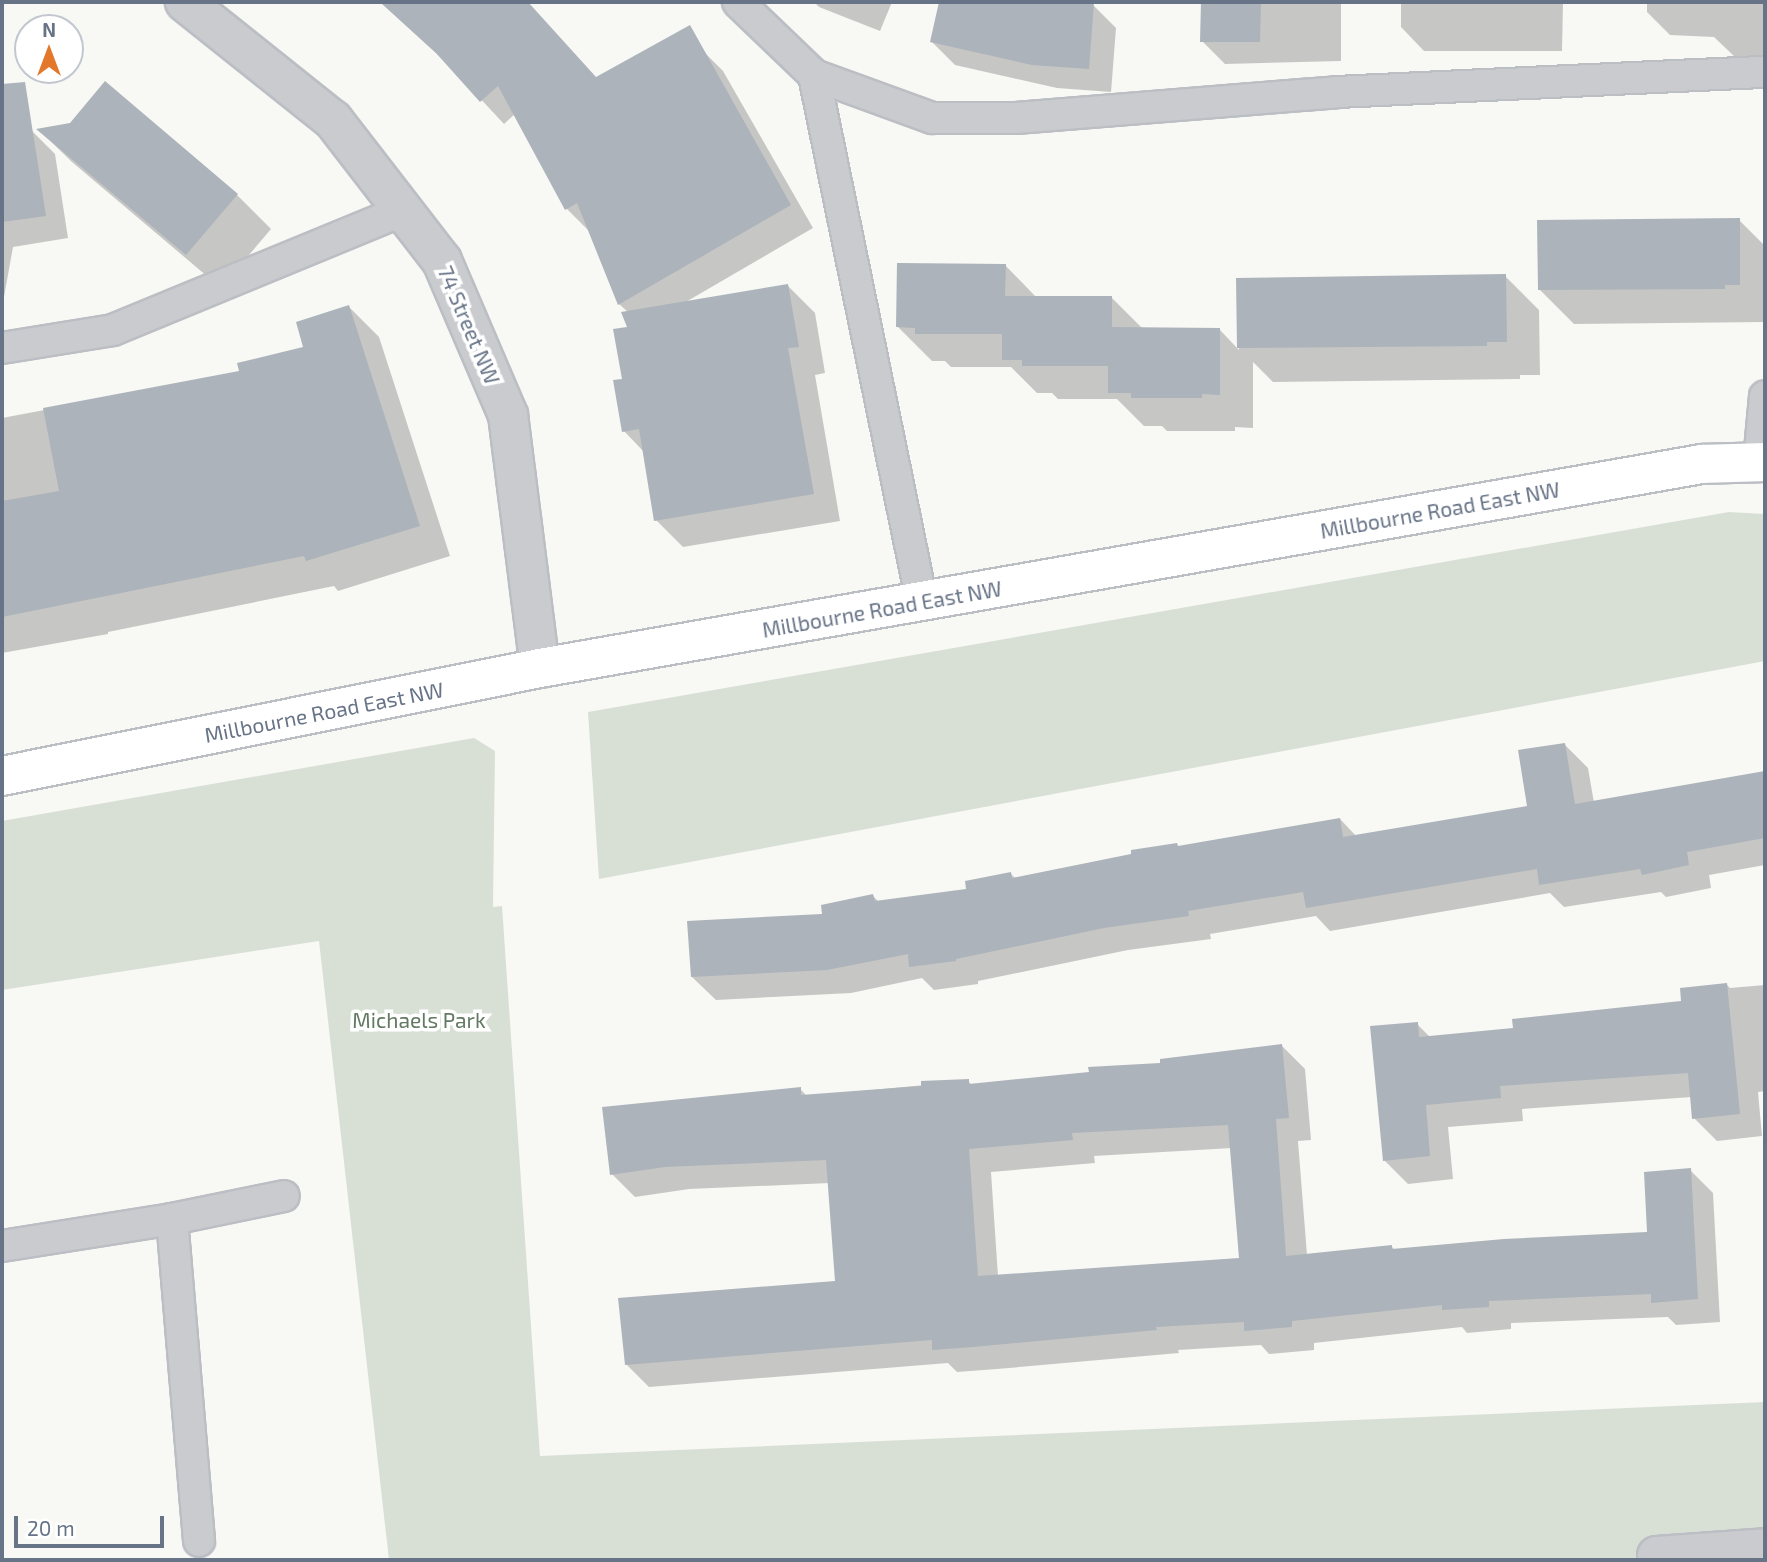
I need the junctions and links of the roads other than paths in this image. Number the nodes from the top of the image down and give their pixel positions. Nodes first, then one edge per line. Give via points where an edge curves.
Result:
1 (185, 2) edge
2 (738, 2) edge
3 (1765, 72) edge
4 (814, 75) junction
5 (404, 210) junction
6 (2, 348) edge
7 (1765, 396) edge
8 (1762, 461) edge
9 (922, 602) junction
10 (540, 668) junction
11 (2, 776) edge
12 (284, 1196) dead end
13 (172, 1219) junction
14 (2, 1245) edge
15 (199, 1541) dead end
16 (1765, 1548) edge
17 (1657, 1560) edge

1 - 5 street, 74 Street NW via 333,120
2 - 4 lane
3 - 4 lane via 1337,92 1016,118 932,118
4 - 9 lane
5 - 6 lane via 113,330
5 - 10 street, 74 Street NW via 442,261 508,415
7 - 8 lane
8 - 9 street, Millbourne Road East NW via 1702,464
9 - 10 street, Millbourne Road East NW
10 - 11 street, Millbourne Road East NW
12 - 13 lane
13 - 14 lane
13 - 15 lane
16 - 17 street via 1657,1556

